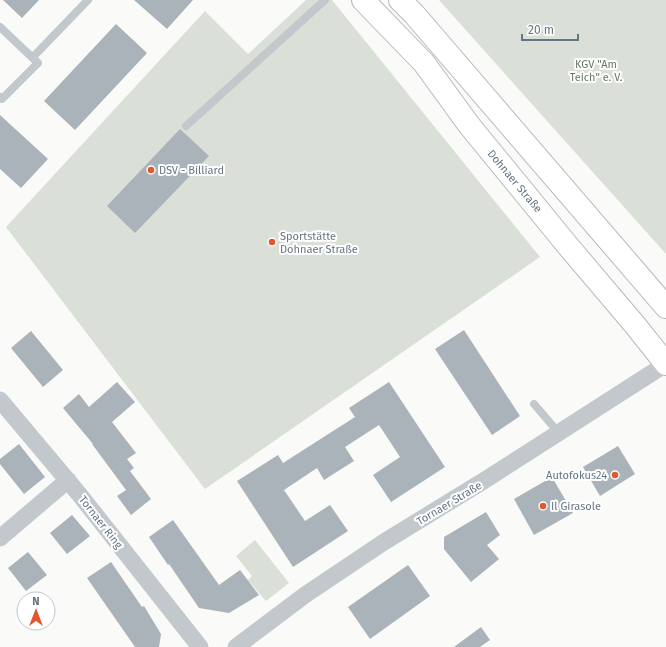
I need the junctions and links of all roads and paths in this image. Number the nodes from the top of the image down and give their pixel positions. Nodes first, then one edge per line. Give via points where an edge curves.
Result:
1 (88, 0) edge
2 (325, 0) edge
3 (363, 0) edge
4 (400, 0) edge
5 (0, 27) edge
6 (33, 57) junction
7 (0, 97) edge
8 (186, 126) dead end
9 (666, 307) edge
10 (666, 364) edge
11 (0, 400) edge
12 (534, 404) dead end
13 (558, 432) junction
14 (68, 480) junction
15 (0, 538) edge
16 (200, 647) edge
17 (236, 647) edge

1 - 6 lane
2 - 8 lane
3 - 10 main road, Dohnaer Straße via 424,63 469,126
4 - 9 main road
5 - 6 lane
6 - 7 lane via 38,63 2,99
10 - 13 street, Tornaer Straße
11 - 14 street, Tornaer Ring
12 - 13 lane
13 - 17 street, Tornaer Straße via 384,542 305,595
14 - 15 street
14 - 16 street, Tornaer Ring

